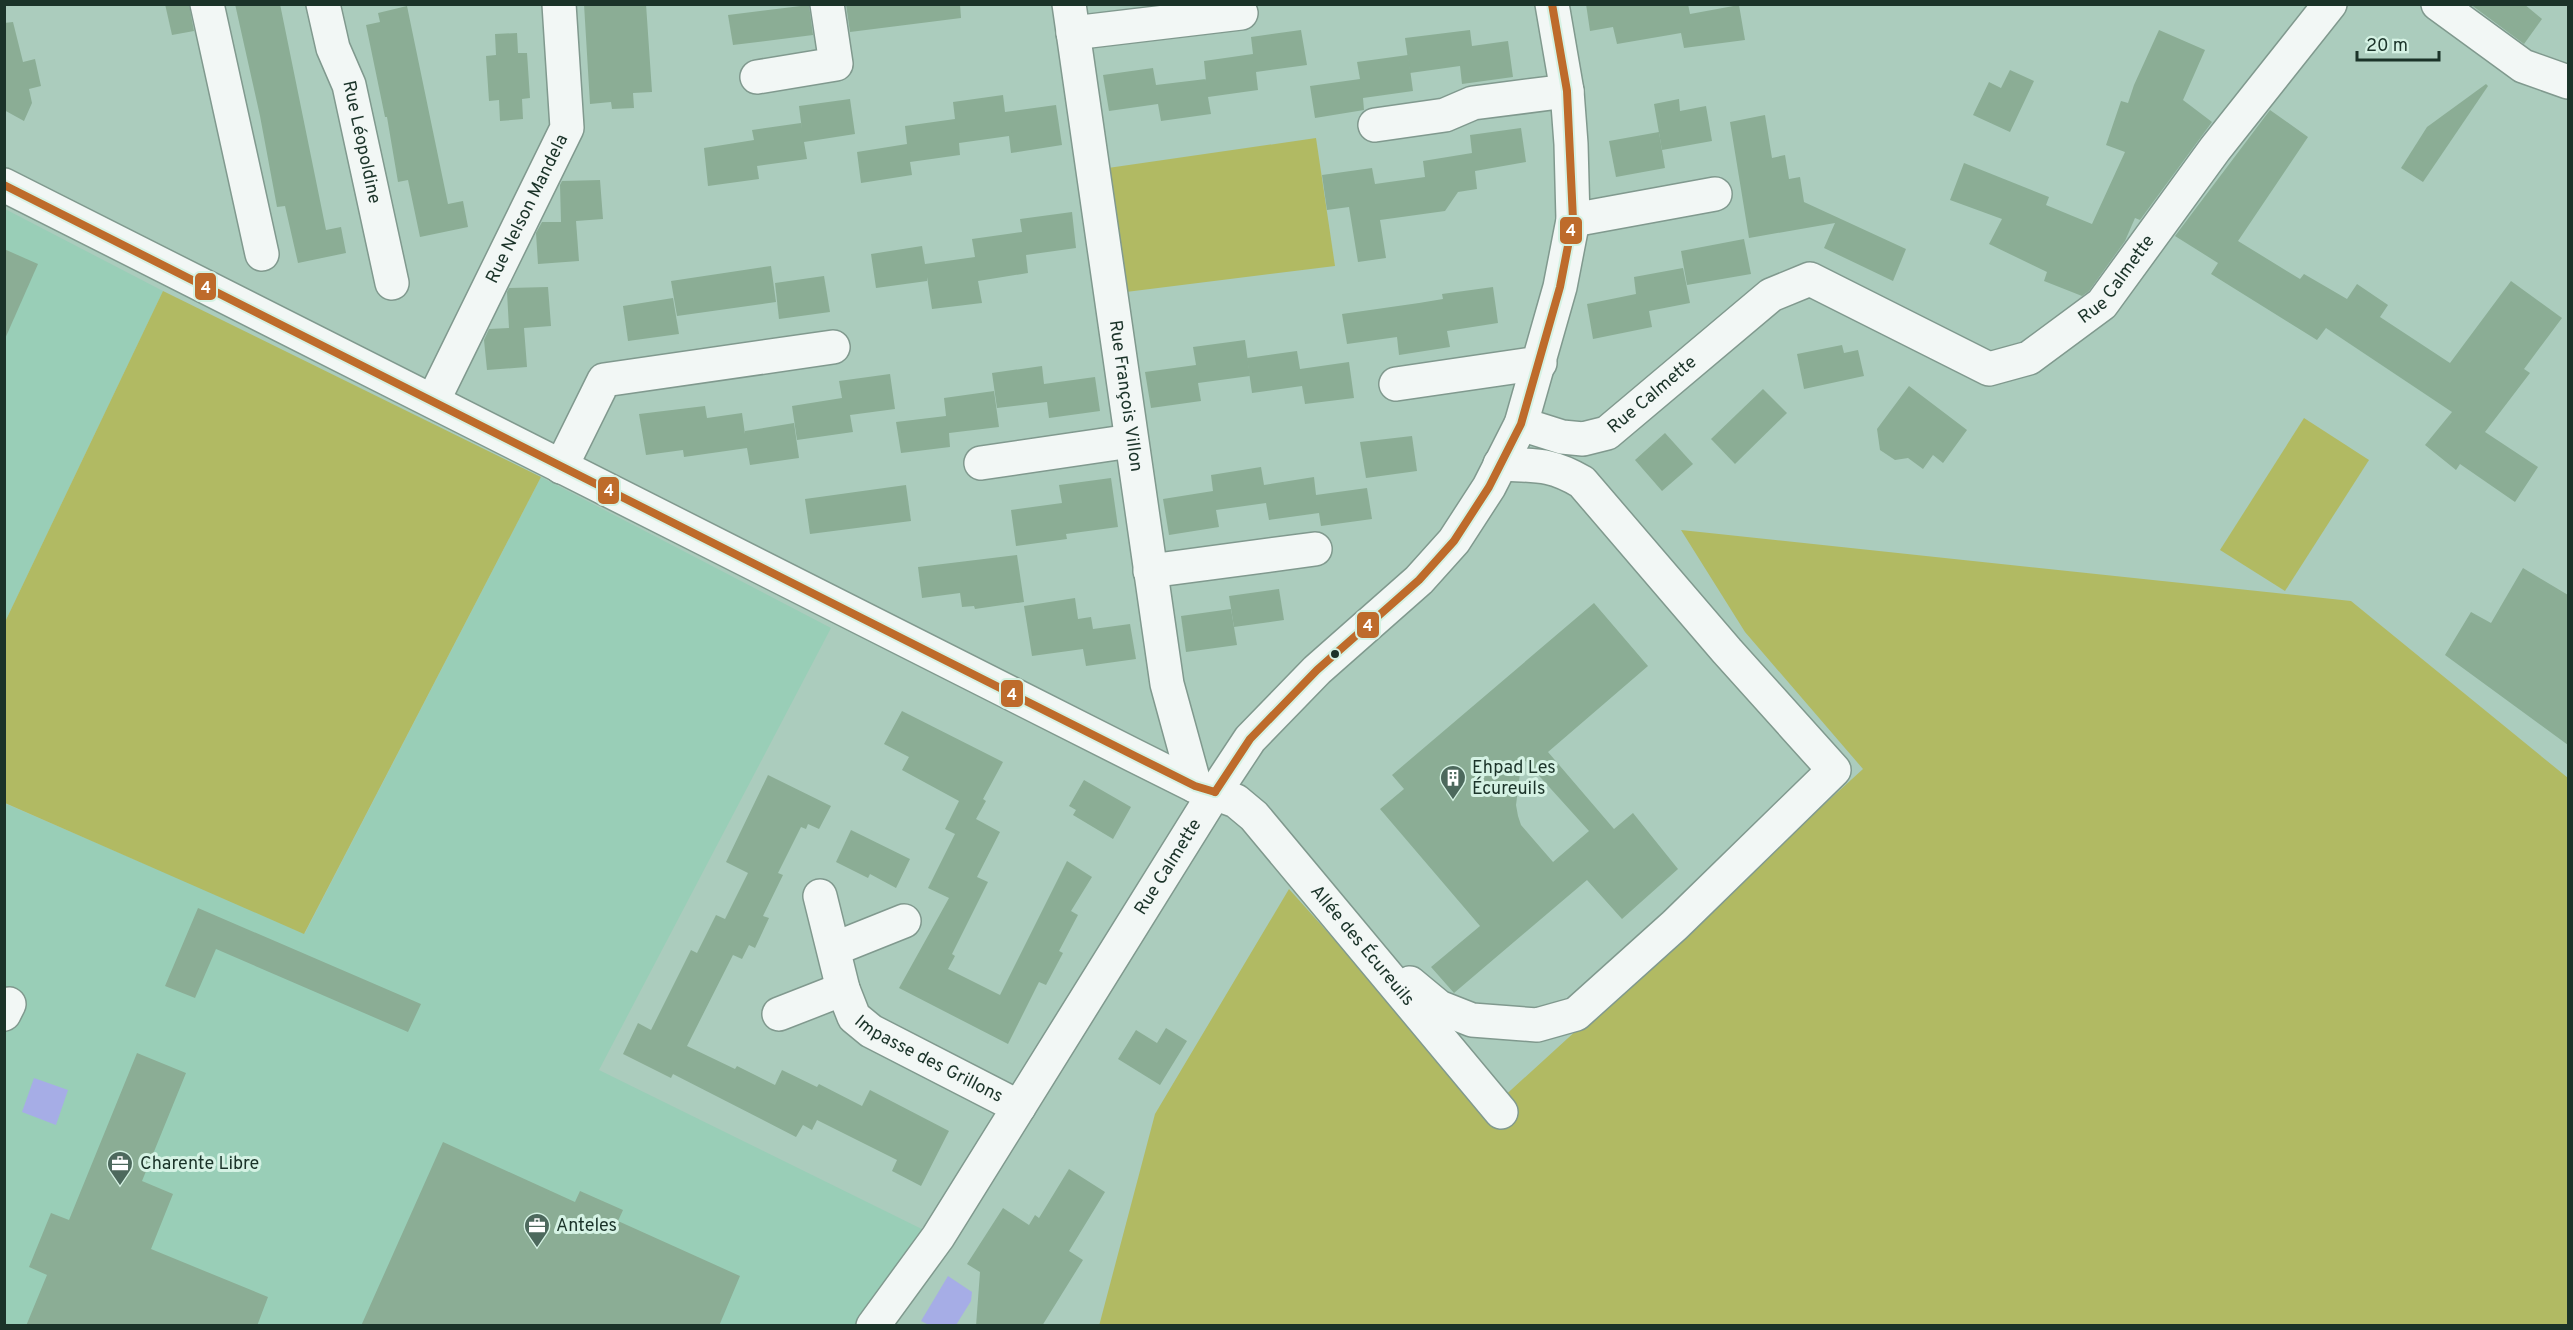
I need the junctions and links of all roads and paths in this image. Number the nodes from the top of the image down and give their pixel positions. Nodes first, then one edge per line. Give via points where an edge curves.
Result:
1 (207, 4) edge
2 (323, 4) edge
3 (559, 4) edge
4 (827, 4) edge
5 (1551, 4) edge
6 (2330, 4) edge
7 (2438, 4) edge
8 (1241, 13) dead end
9 (1071, 19) edge
10 (757, 78) dead end
11 (2568, 82) edge
12 (1567, 91) junction
13 (1375, 125) dead end
14 (4, 185) edge
15 (1715, 194) dead end
16 (1573, 220) junction
17 (262, 254) dead end
18 (392, 283) dead end
19 (833, 347) dead end
20 (1540, 363) junction
21 (1396, 384) dead end
22 (434, 401) junction
23 (1521, 424) junction
24 (1131, 441) junction
25 (981, 463) dead end
26 (1500, 464) junction
27 (561, 467) junction
28 (1315, 549) dead end
29 (1150, 571) junction
30 (1205, 789) junction
31 (820, 896) dead end
32 (904, 921) dead end
33 (1346, 927) junction
34 (834, 949) junction
35 (843, 989) junction
36 (779, 1014) dead end
37 (1019, 1107) junction
38 (1501, 1112) dead end
39 (873, 1326) edge

1 - 17 street
2 - 18 street, Rue Léopoldine via 333,48 349,85
3 - 22 street, Rue Nelson Mandela via 567,128
4 - 10 street via 836,64
5 - 12 street
6 - 23 street, Rue Calmette via 2215,149 2102,304 2029,358 1989,369 1810,279 1771,295 1607,433 1584,440
7 - 11 street via 2523,66
8 - 9 street
9 - 24 street, Rue François Villon
12 - 13 street via 1473,103 1445,115
12 - 16 street
14 - 22 street, Allée des Écureuils
15 - 16 street
16 - 20 street
19 - 27 street via 604,380
20 - 21 street
20 - 23 street
22 - 27 street, Allée des Écureuils
23 - 26 street, Rue Calmette
24 - 25 street
24 - 29 street, Rue François Villon
26 - 30 street, Rue Calmette via 1454,541 1419,580 1317,670
26 - 33 street via 1548,466 1582,482 1834,770 1675,925 1576,1014 1537,1025 1472,1020 1439,1007
27 - 30 street, Allée des Écureuils
28 - 29 street
29 - 30 street, Rue François Villon via 1167,684
30 - 33 street, Allée des Écureuils via 1236,801 1254,816
30 - 37 street, Rue Calmette
31 - 34 street, Impasse des Grillons
32 - 34 street
33 - 38 street, Allée des Écureuils
34 - 35 street, Impasse des Grillons
35 - 36 street
35 - 37 street, Impasse des Grillons via 854,1017 871,1031
37 - 39 street, Rue Calmette via 938,1237

